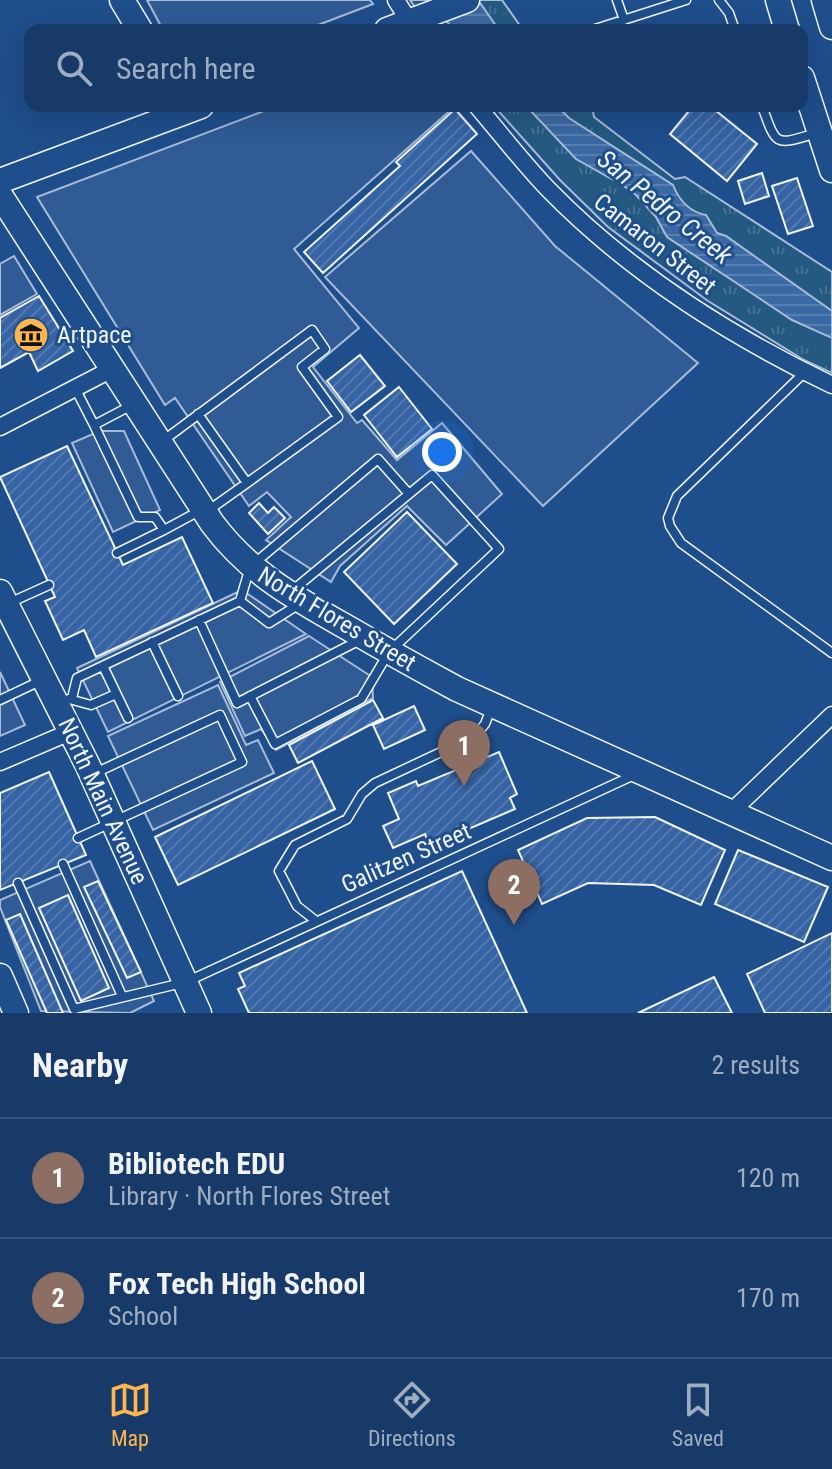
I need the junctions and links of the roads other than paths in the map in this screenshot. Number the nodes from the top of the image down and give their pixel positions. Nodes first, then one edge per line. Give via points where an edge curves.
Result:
1 (122, 0) edge
2 (396, 0) edge
3 (467, 0) edge
4 (617, 0) edge
5 (686, 0) edge
6 (719, 0) edge
7 (778, 0) edge
8 (824, 0) edge
9 (624, 20) junction
10 (136, 24) edge
11 (402, 24) edge
12 (409, 24) edge
13 (611, 24) edge
14 (733, 24) edge
15 (785, 24) edge
16 (832, 27) edge
17 (808, 97) edge
18 (185, 112) edge
19 (482, 112) edge
20 (764, 112) edge
21 (819, 132) junction
22 (832, 170) edge
23 (0, 181) edge
24 (0, 195) edge
25 (112, 369) junction
26 (805, 372) junction
27 (832, 385) edge
28 (75, 388) junction
29 (134, 403) junction
30 (198, 414) junction
31 (94, 425) junction
32 (0, 427) edge
33 (160, 443) junction
34 (247, 483) junction
35 (409, 494) junction
36 (204, 511) junction
37 (164, 530) junction
38 (117, 553) dead end
39 (250, 567) junction
40 (49, 585) dead end
41 (3, 598) edge
42 (296, 598) junction
43 (240, 601) junction
44 (199, 620) junction
45 (364, 638) junction
46 (152, 642) junction
47 (389, 652) junction
48 (832, 653) edge
49 (103, 666) junction
50 (44, 679) junction
51 (116, 694) junction
52 (178, 696) dead end
53 (250, 696) junction
54 (0, 700) edge
55 (64, 701) junction
56 (492, 706) junction
57 (832, 715) edge
58 (128, 718) dead end
59 (70, 732) junction
60 (0, 762) edge
61 (642, 772) junction
62 (92, 774) junction
63 (731, 812) junction
64 (114, 822) junction
65 (78, 838) dead end
66 (832, 858) edge
67 (63, 864) dead end
68 (18, 883) dead end
69 (316, 921) junction
70 (0, 976) edge
71 (186, 982) junction
72 (122, 996) junction
73 (195, 1012) edge
74 (16, 1013) edge

1 - 10 main road
2 - 11 street
3 - 12 main road
4 - 9 lane
5 - 9 lane
6 - 14 lane
7 - 15 main road
8 - 16 main road
9 - 13 lane
17 - 21 main road
18 - 23 main road
19 - 26 street, Camaron Street via 548,189 604,240 722,325
20 - 21 lane via 779,141
21 - 22 main road
24 - 25 main road, North Flores Street
25 - 28 street
25 - 29 main road, North Flores Street
26 - 27 street, Camaron Street
26 - 48 lane via 677,496 668,518 681,543
28 - 31 lane
28 - 32 street
29 - 31 lane
29 - 33 main road, North Flores Street
30 - 33 lane
30 - 34 lane
30 - 34 lane via 312,330 325,349 302,367 338,417
31 - 37 lane via 138,517 155,517
33 - 36 main road, North Flores Street
34 - 36 lane
35 - 39 lane via 378,459
35 - 42 lane
35 - 47 lane via 432,475 499,549
36 - 37 lane
36 - 39 main road, North Flores Street
37 - 38 lane
39 - 42 main road, North Flores Street
39 - 43 lane
40 - 41 lane
41 - 50 main road, North Main Avenue
42 - 43 lane via 269,623
42 - 45 main road, North Flores Street
43 - 44 lane
44 - 46 lane
44 - 53 lane via 237,703
45 - 47 main road, North Flores Street
45 - 53 lane
46 - 49 lane
46 - 52 lane
47 - 53 lane via 361,699 275,744
47 - 56 main road, North Flores Street
49 - 51 lane
49 - 55 lane via 77,678
50 - 54 lane
50 - 55 main road, North Main Avenue
51 - 55 lane via 91,705
51 - 58 lane
55 - 59 main road, North Main Avenue
56 - 61 main road, North Flores Street
56 - 69 lane via 475,736 375,783 347,819 295,845 279,871 297,906
57 - 63 street
59 - 60 street
59 - 62 main road, North Main Avenue
61 - 63 main road, North Flores Street
61 - 69 lane, Galitzen Street
62 - 64 main road, North Main Avenue
62 - 64 lane via 220,715 242,762
63 - 66 main road, North Flores Street
64 - 65 lane
64 - 71 main road, North Main Avenue
67 - 72 lane
68 - 72 lane, Galitzen Street via 74,1009
69 - 71 lane, Galitzen Street
70 - 74 main road
71 - 72 lane, Galitzen Street
71 - 73 main road, North Main Avenue

